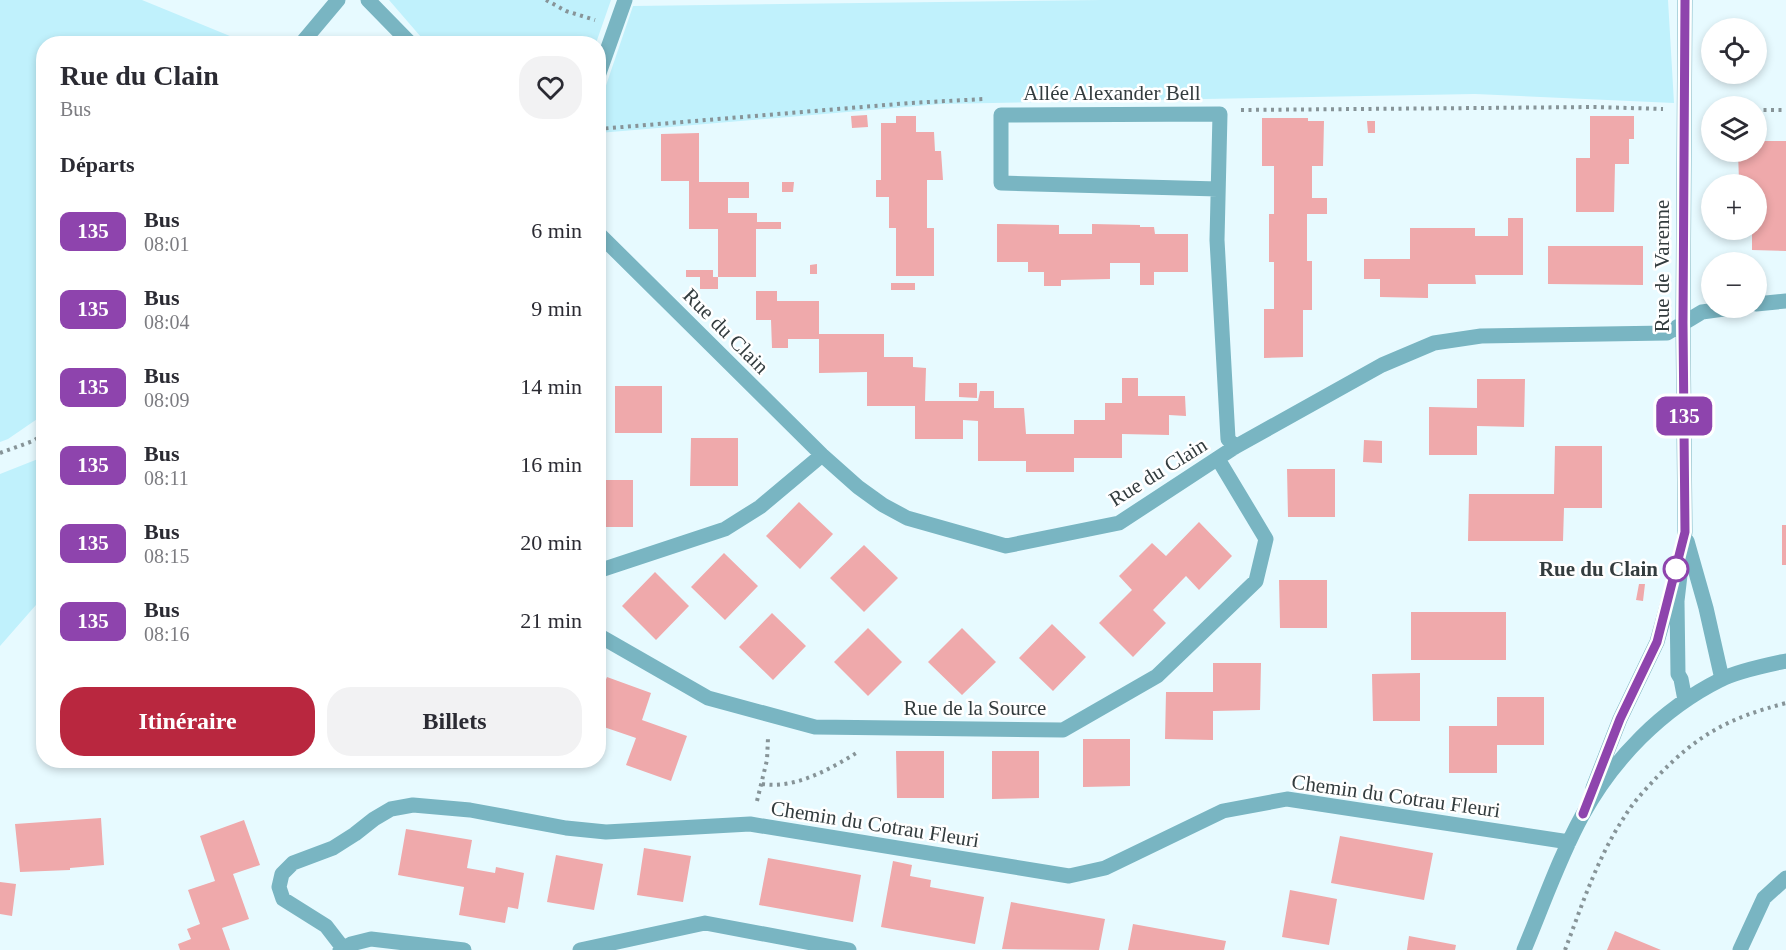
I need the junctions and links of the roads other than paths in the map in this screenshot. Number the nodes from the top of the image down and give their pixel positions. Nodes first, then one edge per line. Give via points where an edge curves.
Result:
1 (338, 0) edge
2 (368, 0) edge
3 (625, 0) edge
4 (1685, 0) edge
5 (308, 36) edge
6 (403, 36) edge
7 (606, 54) edge
8 (1218, 189) junction
9 (606, 240) edge
10 (1786, 301) edge
11 (1767, 303) edge
12 (1701, 313) edge
13 (1683, 323) junction
14 (1235, 447) junction
15 (822, 455) junction
16 (1218, 459) junction
17 (1685, 532) junction
18 (606, 569) edge
19 (606, 641) edge
20 (1786, 662) edge
21 (1722, 679) junction
22 (1685, 700) junction
23 (1583, 814) junction
24 (1569, 842) junction
25 (1786, 878) edge
26 (341, 949) edge
27 (464, 950) edge
28 (580, 950) edge
29 (849, 950) edge
30 (1524, 950) edge
31 (1740, 950) edge

1 - 5 street
2 - 6 street
3 - 7 street
4 - 13 street, Rue de Varenne
8 - 8 street, Allée Alexander Bell via 1220,114 1000,115 1001,183
8 - 14 street, Allée Alexander Bell via 1216,240 1228,439
9 - 15 street, Rue du Clain
10 - 11 street
12 - 13 street, Rue du Clain
13 - 14 street, Rue du Clain via 1667,333 1481,336 1434,343 1382,364
13 - 17 street, Rue de Varenne
14 - 16 street, Rue du Clain
15 - 16 street, Rue du Clain via 858,487 907,518 1006,546 1119,523
15 - 18 street via 760,507 725,530
16 - 19 street, Rue de la Source via 1266,539 1256,581 1157,676 1063,730 815,727 708,698
17 - 21 street, Rue de Varenne
17 - 22 street, Rue de Varenne via 1677,601 1678,675
17 - 23 street, Rue de Varenne via 1657,642 1620,719
20 - 21 street
21 - 22 street
22 - 23 street via 1652,726 1619,761
23 - 24 street
24 - 26 street, Chemin du Cotrau Fleuri via 1287,799 1223,811 1105,868 1069,876 750,824 606,832 470,810 412,806 391,809 333,848 293,863 282,874 279,886 283,899 326,926
24 - 30 street
25 - 31 street via 1764,898
26 - 27 street via 370,939
28 - 29 street via 705,923

